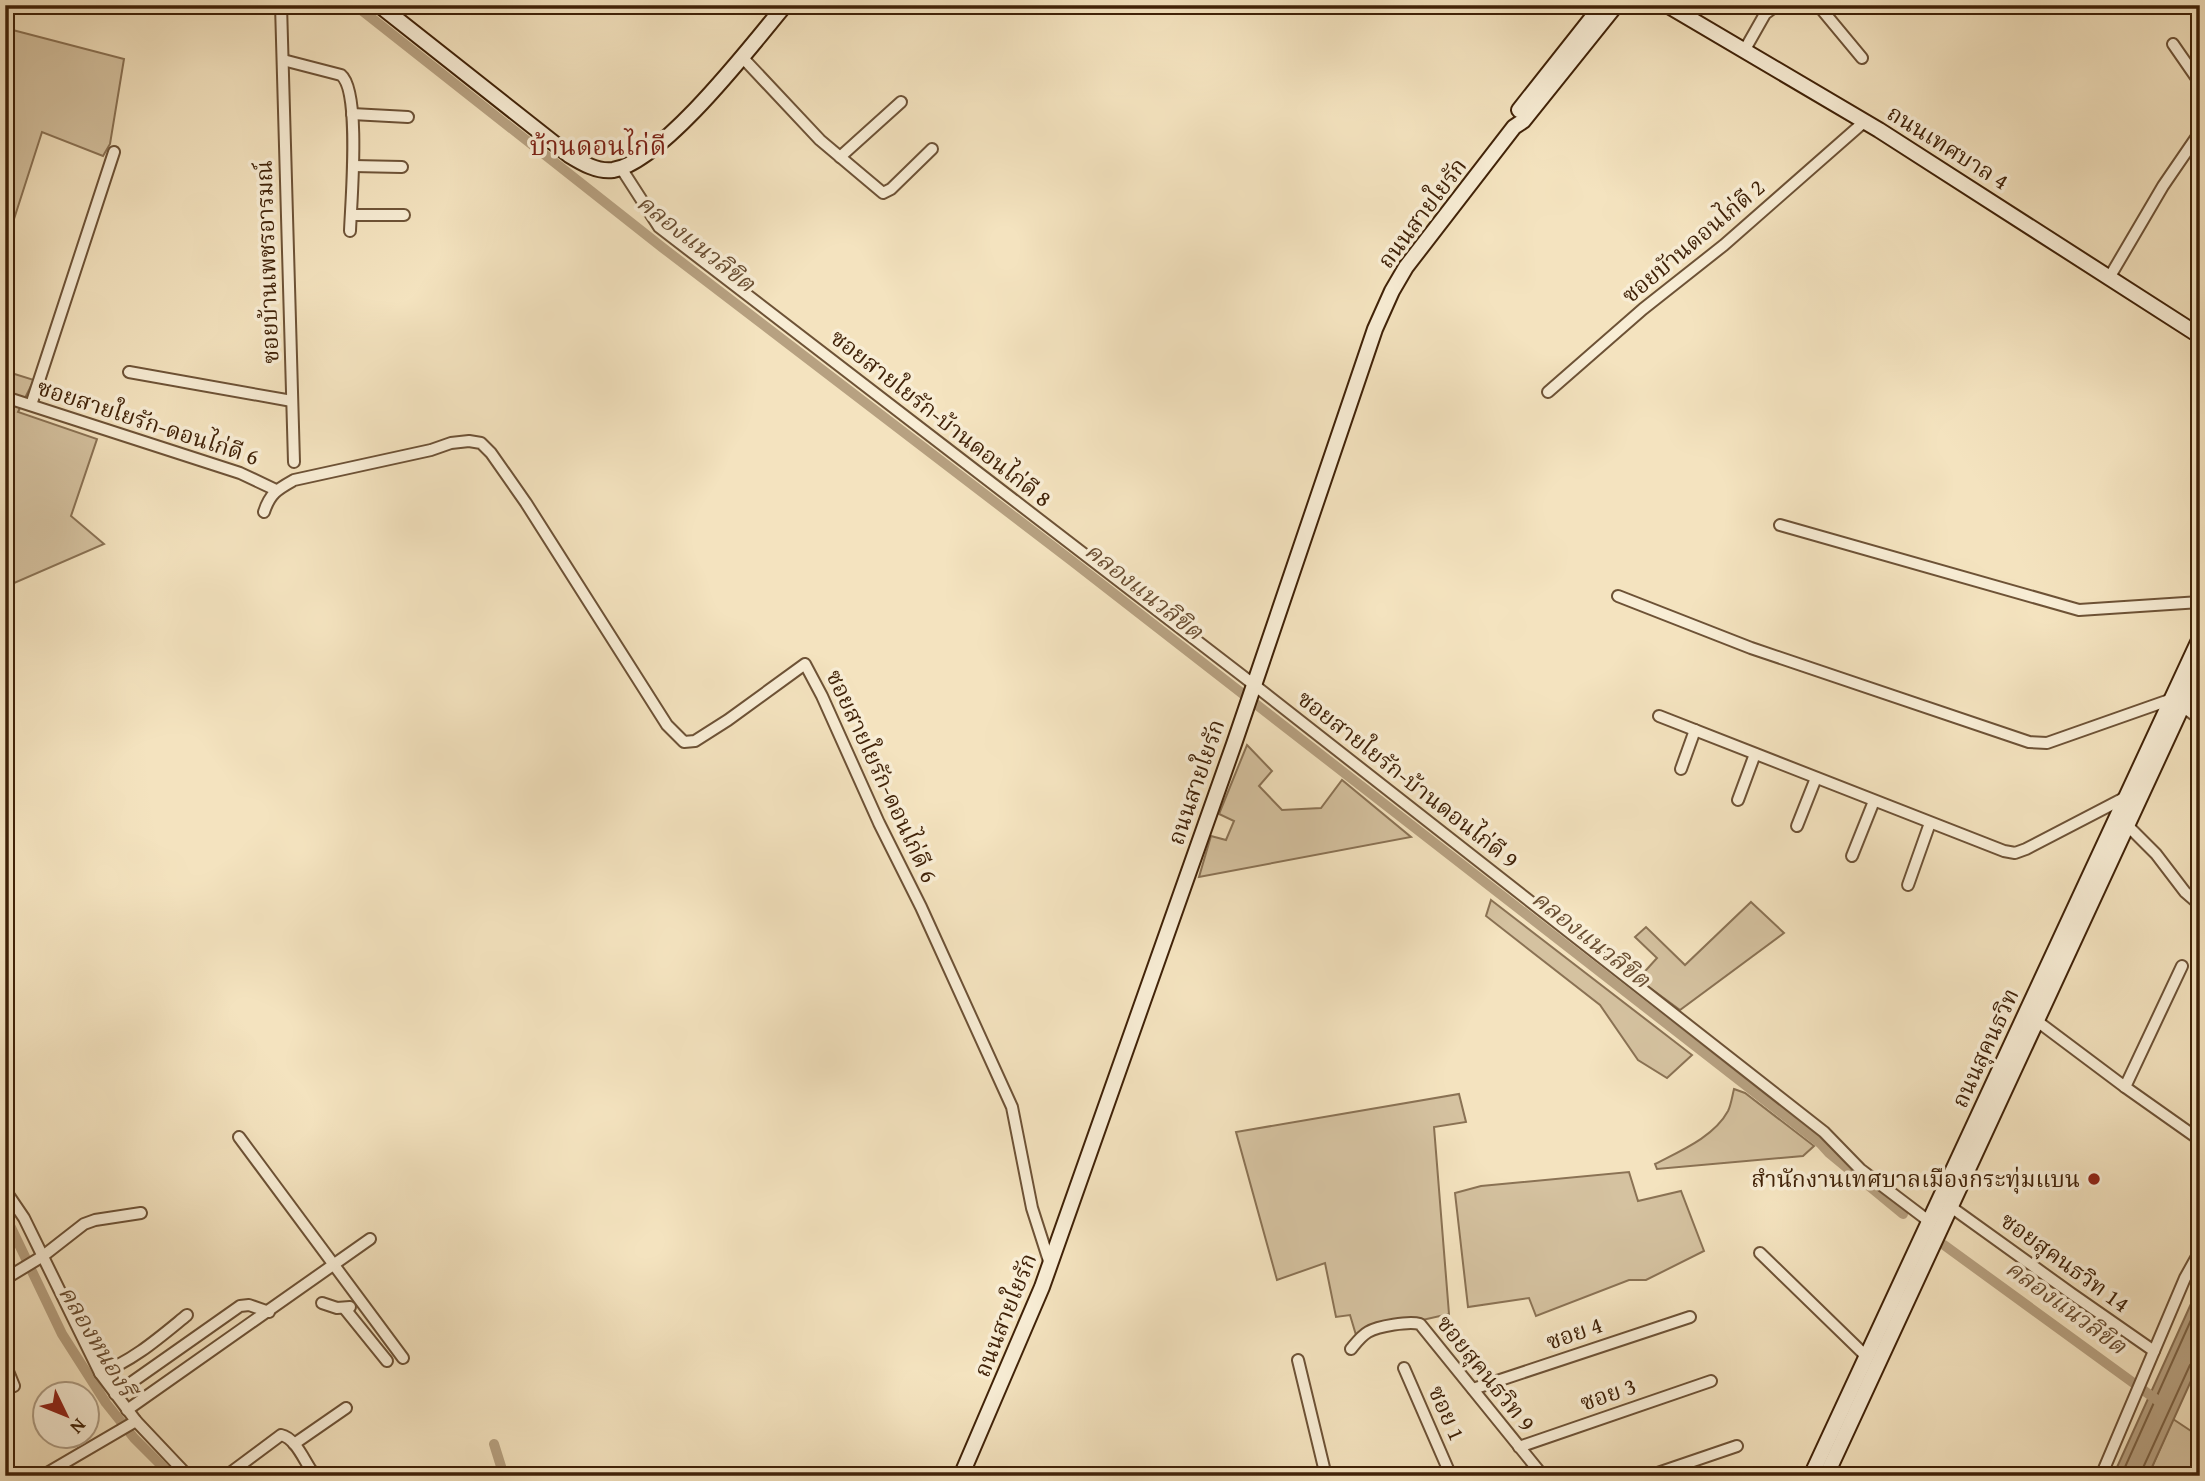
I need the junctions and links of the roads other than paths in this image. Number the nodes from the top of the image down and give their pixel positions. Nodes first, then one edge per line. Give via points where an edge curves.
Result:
1 (281, 5) edge
2 (379, 5) edge
3 (785, 5) edge
4 (1667, 5) edge
5 (1777, 5) edge
6 (1613, 6) edge
7 (1824, 8) edge
8 (2173, 44) dead end
9 (1744, 51) junction
10 (742, 57) junction
11 (1862, 58) dead end
12 (283, 60) junction
13 (2200, 83) edge
14 (901, 102) dead end
15 (352, 114) junction
16 (408, 117) dead end
17 (1864, 122) junction
18 (2200, 132) edge
19 (932, 149) dead end
20 (114, 152) dead end
21 (840, 157) junction
22 (353, 166) junction
23 (402, 167) dead end
24 (621, 168) junction
25 (351, 215) junction
26 (404, 215) dead end
27 (350, 231) dead end
28 (2109, 278) junction
29 (2200, 335) edge
30 (129, 372) dead end
31 (1548, 392) dead end
32 (5, 397) edge
33 (292, 401) junction
34 (32, 405) junction
35 (294, 462) dead end
36 (276, 490) junction
37 (264, 512) dead end
38 (1780, 525) dead end
39 (1618, 596) dead end
40 (2200, 602) edge
41 (2200, 638) edge
42 (2200, 668) edge
43 (1252, 687) junction
44 (2177, 702) junction
45 (1659, 716) dead end
46 (2200, 719) edge
47 (1695, 730) junction
48 (1755, 754) junction
49 (1681, 769) dead end
50 (1816, 778) junction
51 (2143, 790) junction
52 (2127, 796) junction
53 (1738, 800) dead end
54 (1874, 801) junction
55 (1930, 823) junction
56 (2127, 825) junction
57 (1797, 826) dead end
58 (1852, 856) dead end
59 (1908, 884) dead end
60 (2200, 905) edge
61 (2182, 966) dead end
62 (2037, 1021) junction
63 (2125, 1087) junction
64 (239, 1137) dead end
65 (2200, 1140) edge
66 (5, 1190) edge
67 (1951, 1207) junction
68 (141, 1213) dead end
69 (1930, 1222) junction
70 (370, 1240) dead end
71 (2200, 1251) edge
72 (1760, 1253) dead end
73 (43, 1256) junction
74 (1050, 1264) junction
75 (334, 1266) junction
76 (5, 1279) edge
77 (361, 1302) junction
78 (322, 1303) dead end
79 (345, 1309) junction
80 (269, 1311) junction
81 (187, 1315) dead end
82 (1690, 1317) dead end
83 (193, 1339) junction
84 (223, 1344) junction
85 (1351, 1349) dead end
86 (2154, 1351) junction
87 (1867, 1357) junction
88 (403, 1358) dead end
89 (1298, 1360) dead end
90 (387, 1361) dead end
91 (5, 1364) edge
92 (1404, 1368) dead end
93 (100, 1373) junction
94 (1711, 1381) dead end
95 (14, 1386) dead end
96 (1473, 1389) junction
97 (116, 1394) junction
98 (346, 1408) dead end
99 (128, 1410) junction
100 (136, 1421) junction
101 (294, 1444) junction
102 (1737, 1446) dead end
103 (1518, 1447) junction
104 (311, 1470) dead end
105 (42, 1476) edge
106 (188, 1476) edge
107 (226, 1476) edge
108 (961, 1476) edge
109 (1326, 1476) edge
110 (1451, 1476) edge
111 (1544, 1476) edge
112 (1648, 1476) edge
113 (1811, 1476) edge
114 (1826, 1476) edge
115 (2101, 1476) edge

1 - 12 street, ซอยบ้านเพชรอารมณ์
2 - 24 street via 569,155 596,169
3 - 10 street
4 - 9 street, ถนนเทศบาล 4
5 - 9 street via 1765,14
6 - 43 street, ถนนสายใยรัก via 1420,247 1392,291
7 - 11 street
8 - 13 street
9 - 17 street, ถนนเทศบาล 4
10 - 21 street
10 - 24 street via 660,144
12 - 15 street via 341,75 349,87
12 - 33 street, ซอยบ้านเพชรอารมณ์
14 - 21 street
15 - 16 street
15 - 22 street
17 - 28 street, ถนนเทศบาล 4
17 - 31 street, ซอยบัานดอนไก่ดี 2
18 - 28 street
19 - 21 street via 883,193
20 - 34 street
22 - 23 street
22 - 25 street
24 - 43 street, ซอยสายใยรัก-บ้านดอนไก่ดี 8 via 659,227
25 - 26 street
25 - 27 street
28 - 29 street, ถนนเทศบาล 4
30 - 33 street
32 - 34 street, ซอยสายใยรัก-ดอนไก่ดี 6
33 - 35 street, ซอยบ้านเพชรอารมณ์
34 - 36 street, ซอยสายใยรัก-ดอนไก่ดี 6 via 240,473
36 - 37 street, ซอยสายใยรัก-ดอนไก่ดี 6 via 267,499
36 - 74 street, ซอยสายใยรัก-ดอนไก่ดี 6 via 294,480 451,443 481,443 526,503 660,715 684,742 695,741 728,720 804,664 1012,1107 1032,1208
38 - 40 street via 2079,610
39 - 44 street via 1751,648 2029,742 2047,743
41 - 44 street, ถนนสุคนธวิท
42 - 44 street, ถนนสุคนธวิท
43 - 69 street, ซอยสายใยรัก-บ้านดอนไก่ดี 9 via 1824,1132 1860,1169
43 - 74 street, ถนนสายใยรัก
44 - 46 street
44 - 51 street, ถนนสุคนธวิท
44 - 52 street, ถนนสุคนธวิท
45 - 47 street
47 - 48 street
47 - 49 street
48 - 50 street
48 - 53 street
50 - 54 street
50 - 57 street
51 - 52 street
51 - 56 street, ถนนสุคนธวิท
52 - 55 street via 2015,853
52 - 69 street, ถนนสุคนธวิท
54 - 55 street
54 - 58 street
55 - 59 street
56 - 60 street
56 - 62 street, ถนนสุคนธวิท
61 - 63 street
62 - 63 street
62 - 67 street, ถนนสุคนธวิท
63 - 65 street
64 - 75 street
66 - 73 street
67 - 86 street, ซอยสุคนธวิท 14
67 - 114 street, ถนนสุคนธวิท
68 - 73 street via 84,1224
69 - 87 street, ถนนสุคนธวิท
70 - 75 street
71 - 86 street
72 - 87 street
73 - 76 street
73 - 93 street
74 - 108 street, ถนนสายใยรัก
75 - 77 street
75 - 80 street
77 - 79 street
77 - 88 street
78 - 79 street
79 - 90 street
80 - 83 street via 240,1306
80 - 84 street
81 - 93 street via 117,1367
82 - 96 street, ซอย 4
83 - 84 street
83 - 97 street
84 - 99 street
85 - 96 street, ซอยสุคนธวิท 9 via 1371,1330 1420,1324
86 - 115 street
87 - 113 street, ถนนสุคนธวิท
89 - 109 street
91 - 95 street
92 - 110 street, ซอย 1
93 - 97 street
94 - 103 street, ซอย 3
96 - 103 street, ซอยสุคนธวิท 9
97 - 99 street
98 - 101 street
99 - 100 street
100 - 105 street
100 - 106 street
101 - 104 street
101 - 107 street via 281,1436
102 - 112 street
103 - 111 street, ซอยสุคนธวิท 9

